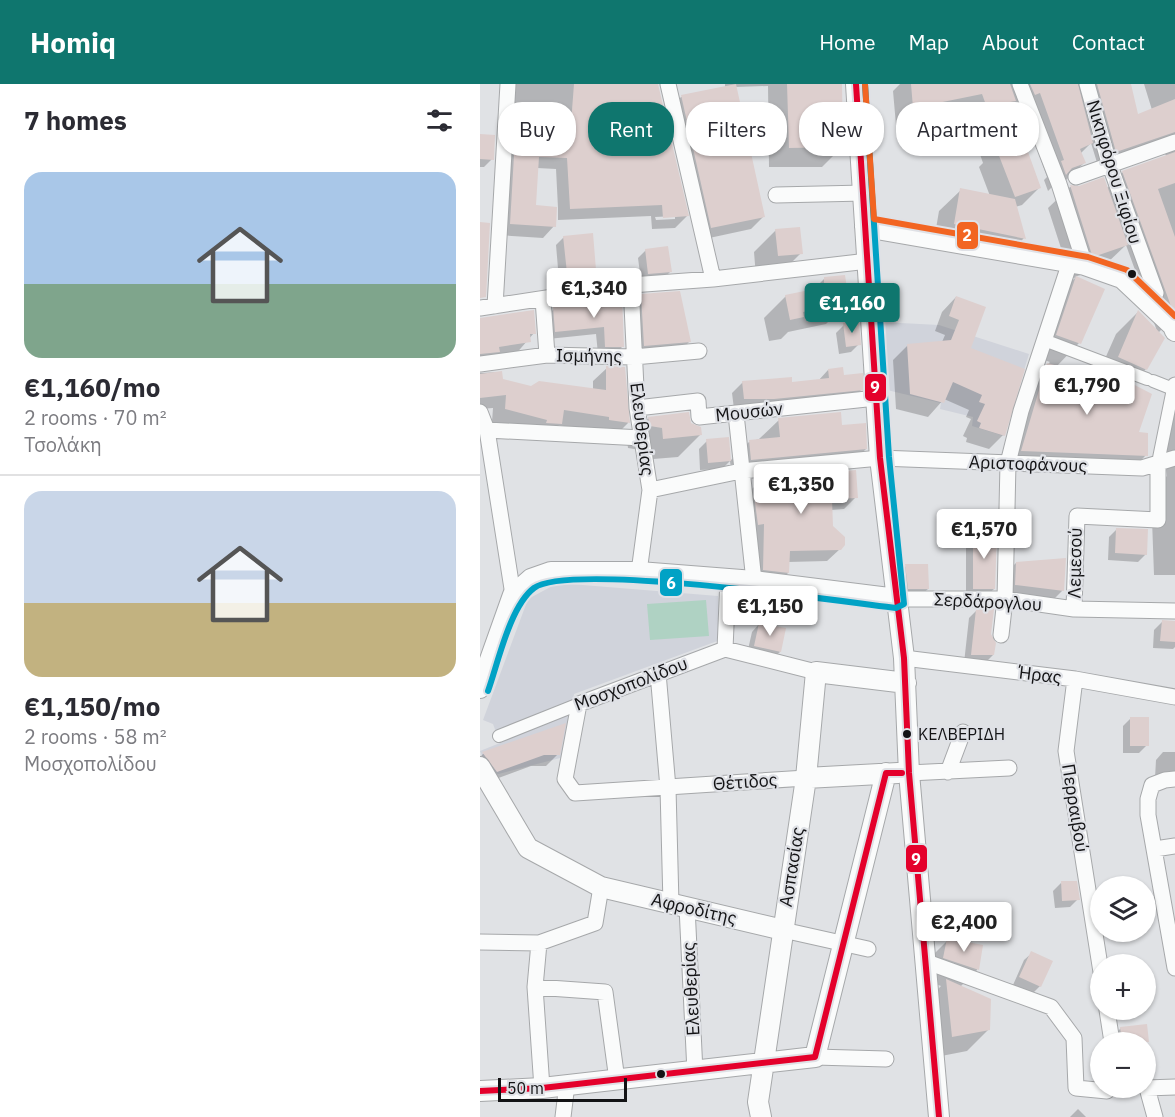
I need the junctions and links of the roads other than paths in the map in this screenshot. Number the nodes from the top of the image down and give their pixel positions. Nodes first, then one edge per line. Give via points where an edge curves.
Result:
1 (508, 84) edge
2 (668, 84) edge
3 (856, 84) edge
4 (1020, 84) edge
5 (1087, 84) edge
6 (1175, 142) edge
7 (1109, 163) junction
8 (1076, 177) dead end
9 (864, 193) junction
10 (776, 195) dead end
11 (865, 228) junction
12 (868, 261) junction
13 (1078, 263) junction
14 (713, 279) junction
15 (631, 285) junction
16 (1156, 293) dead end
17 (543, 299) junction
18 (488, 307) edge
19 (1174, 328) edge
20 (1044, 340) junction
21 (699, 351) dead end
22 (547, 355) junction
23 (634, 357) junction
24 (480, 364) edge
25 (1174, 387) edge
26 (876, 398) junction
27 (637, 408) junction
28 (480, 412) edge
29 (735, 414) junction
30 (487, 430) junction
31 (642, 438) junction
32 (880, 458) junction
33 (1175, 458) edge
34 (1008, 463) junction
35 (1158, 463) junction
36 (741, 471) junction
37 (650, 490) junction
38 (639, 572) junction
39 (728, 579) junction
40 (754, 581) junction
41 (513, 595) junction
42 (897, 599) junction
43 (1005, 599) junction
44 (1074, 609) junction
45 (1175, 611) edge
46 (1001, 635) dead end
47 (725, 649) junction
48 (904, 658) junction
49 (816, 672) junction
50 (658, 674) junction
51 (1075, 679) junction
52 (906, 683) junction
53 (480, 688) edge
54 (1175, 697) edge
55 (579, 704) junction
56 (963, 732) dead end
57 (499, 736) dead end
58 (480, 767) edge
59 (1009, 768) dead end
60 (948, 772) junction
61 (886, 773) junction
62 (909, 773) junction
63 (806, 778) junction
64 (1175, 779) edge
65 (668, 788) junction
66 (1175, 846) edge
67 (1155, 849) junction
68 (602, 887) junction
69 (679, 906) junction
70 (783, 930) junction
71 (480, 942) edge
72 (539, 943) junction
73 (844, 944) junction
74 (868, 949) dead end
75 (1098, 954) edge
76 (927, 962) junction
77 (1175, 968) edge
78 (536, 987) junction
79 (815, 1057) junction
80 (886, 1059) dead end
81 (764, 1062) junction
82 (695, 1072) junction
83 (617, 1080) junction
84 (567, 1084) junction
85 (1175, 1087) edge
86 (542, 1088) junction
87 (1156, 1088) edge
88 (1090, 1089) edge
89 (480, 1091) edge
90 (1150, 1098) edge
91 (563, 1117) edge
92 (761, 1117) edge
93 (939, 1117) edge
94 (1155, 1117) edge

1 - 18 street
2 - 14 street
3 - 9 street
4 - 13 street via 1059,184
5 - 7 street, Νικηφόρου Ξιφίου
6 - 7 street
7 - 8 street
7 - 16 street, Νικηφόρου Ξιφίου
9 - 10 street
9 - 11 street
11 - 12 street
11 - 13 street
12 - 14 street
12 - 26 street
13 - 19 street via 1122,278
13 - 20 street
14 - 15 street
15 - 17 street
15 - 23 street, Ελευθερίας
17 - 18 street
17 - 22 street
20 - 25 street
20 - 34 street
21 - 23 street, Ισμήνης
22 - 23 street, Ισμήνης
22 - 24 street, Ισμήνης
23 - 27 street, Ελευθερίας
25 - 35 street
26 - 29 street, Μουσών
26 - 32 street
27 - 29 street, Μουσών via 698,400 699,417
27 - 31 street, Ελευθερίας
28 - 30 street
29 - 36 street
30 - 31 street
30 - 41 street
31 - 37 street, Ελευθερίας
32 - 34 street, Αριστοφάνους
32 - 36 street, Αριστοφάνους
32 - 42 street
33 - 35 street, Αριστοφάνους
34 - 35 street, Αριστοφάνους via 1142,468
34 - 43 street
35 - 44 street, Λεμεσού via 1158,520 1077,516
36 - 37 street, Αριστοφάνους
36 - 40 street
37 - 38 street, Ελευθερίας
38 - 39 street, Σερδάρογλου
38 - 41 street, Σερδάρογλου via 550,572 531,579
39 - 40 street, Σερδάρογλου
39 - 47 street
40 - 42 street, Σερδάρογλου
41 - 53 street
42 - 43 street, Σερδάρογλου
42 - 48 street
43 - 44 street, Σερδάρογλου
43 - 46 street
44 - 45 street, Σερδάρογλου
47 - 49 street
47 - 50 street, Μοσχοπολίδου
48 - 51 street, Ήρας
48 - 52 street
49 - 52 street
49 - 63 street, Ασπασίας
50 - 55 street, Μοσχοπολίδου
50 - 65 street, Ελευθερίας
51 - 54 street, Ήρας
51 - 75 street, Περραιβού via 1066,751
52 - 62 street
55 - 57 street, Μοσχοπολίδου
55 - 65 street, Θέτιδος via 565,779 575,793
56 - 60 street
58 - 68 street, Αφροδίτης via 528,848
59 - 60 street, Θέτιδος
60 - 62 street, Θέτιδος
61 - 62 street, Θέτιδος
61 - 63 street, Θέτιδος
61 - 73 street
62 - 76 street
63 - 65 street, Θέτιδος
63 - 70 street, Ασπασίας
64 - 67 street via 1152,785 1148,815
65 - 69 street, Ελευθερίας
66 - 67 street
67 - 77 street
68 - 69 street, Αφροδίτης
68 - 72 street via 595,923
69 - 70 street, Αφροδίτης
69 - 82 street, Ελευθερίας
70 - 73 street, Αφροδίτης
70 - 81 street, Ασπασίας
71 - 72 street
72 - 78 street
73 - 74 street, Αφροδίτης
73 - 79 street
76 - 88 street via 1051,1007 1074,1038 1076,1088
76 - 93 street
78 - 83 street via 605,992
78 - 86 street
79 - 80 street
79 - 81 street
81 - 82 street
81 - 92 street, Ασπασίας via 758,1102
82 - 83 street
83 - 84 street
84 - 86 street
84 - 91 street
85 - 87 street
86 - 89 street
90 - 94 street

